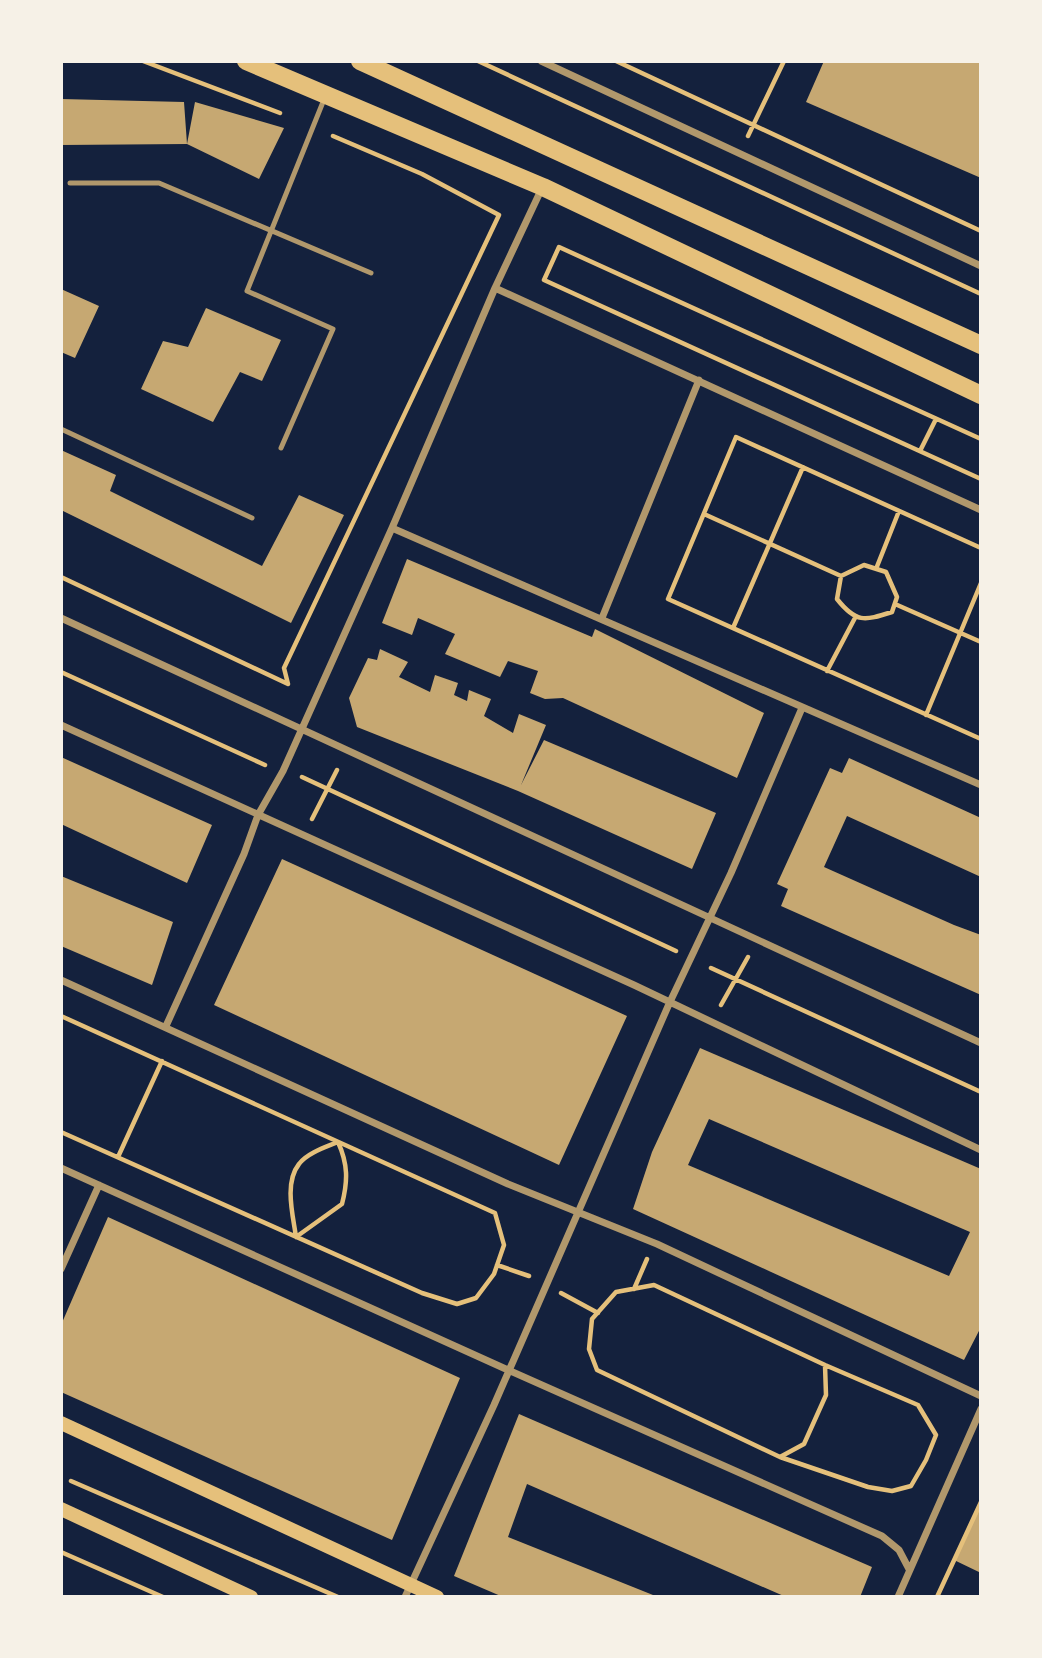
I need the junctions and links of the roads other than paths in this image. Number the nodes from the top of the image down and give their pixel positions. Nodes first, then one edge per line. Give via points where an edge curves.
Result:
1 (246, 61) edge
2 (360, 61) edge
3 (541, 61) edge
4 (326, 94) junction
5 (70, 183) dead end
6 (543, 187) junction
7 (270, 230) junction
8 (981, 266) edge
9 (371, 273) dead end
10 (495, 288) junction
11 (981, 345) edge
12 (699, 380) junction
13 (981, 395) edge
14 (61, 429) edge
15 (281, 448) dead end
16 (981, 510) edge
17 (252, 518) dead end
18 (392, 528) junction
19 (61, 618) edge
20 (602, 618) junction
21 (802, 708) junction
22 (61, 725) edge
23 (301, 729) junction
24 (981, 785) edge
25 (258, 816) junction
26 (709, 919) junction
27 (61, 980) edge
28 (669, 1003) junction
29 (166, 1026) junction
30 (981, 1043) edge
31 (981, 1150) edge
32 (61, 1168) edge
33 (99, 1185) junction
34 (578, 1211) junction
35 (61, 1269) edge
36 (508, 1370) junction
37 (981, 1396) edge
38 (981, 1409) edge
39 (61, 1423) edge
40 (61, 1509) edge
41 (909, 1569) junction
42 (408, 1591) edge
43 (251, 1597) edge
44 (438, 1597) edge
45 (898, 1597) edge

1 - 4 main road
2 - 11 main road
3 - 8 street
4 - 6 main road
4 - 7 lane
5 - 7 lane via 159,183
6 - 10 street
6 - 13 main road
7 - 9 lane
7 - 15 lane via 247,291 333,329
10 - 12 street
10 - 18 street
12 - 16 street
12 - 20 street
14 - 17 lane
18 - 20 street
18 - 23 street
19 - 23 street
20 - 21 street
21 - 24 street
21 - 26 street
22 - 25 street
23 - 25 street
23 - 26 street
25 - 28 street
25 - 29 street
26 - 28 street
26 - 30 street
27 - 29 street
28 - 31 street
28 - 34 street
29 - 34 street via 508,1184
32 - 33 street
33 - 35 street
33 - 36 street
34 - 36 street
34 - 37 street
36 - 41 street via 883,1536 899,1550
36 - 42 street
38 - 41 street
39 - 42 main road
40 - 43 main road
41 - 45 street
42 - 44 main road

